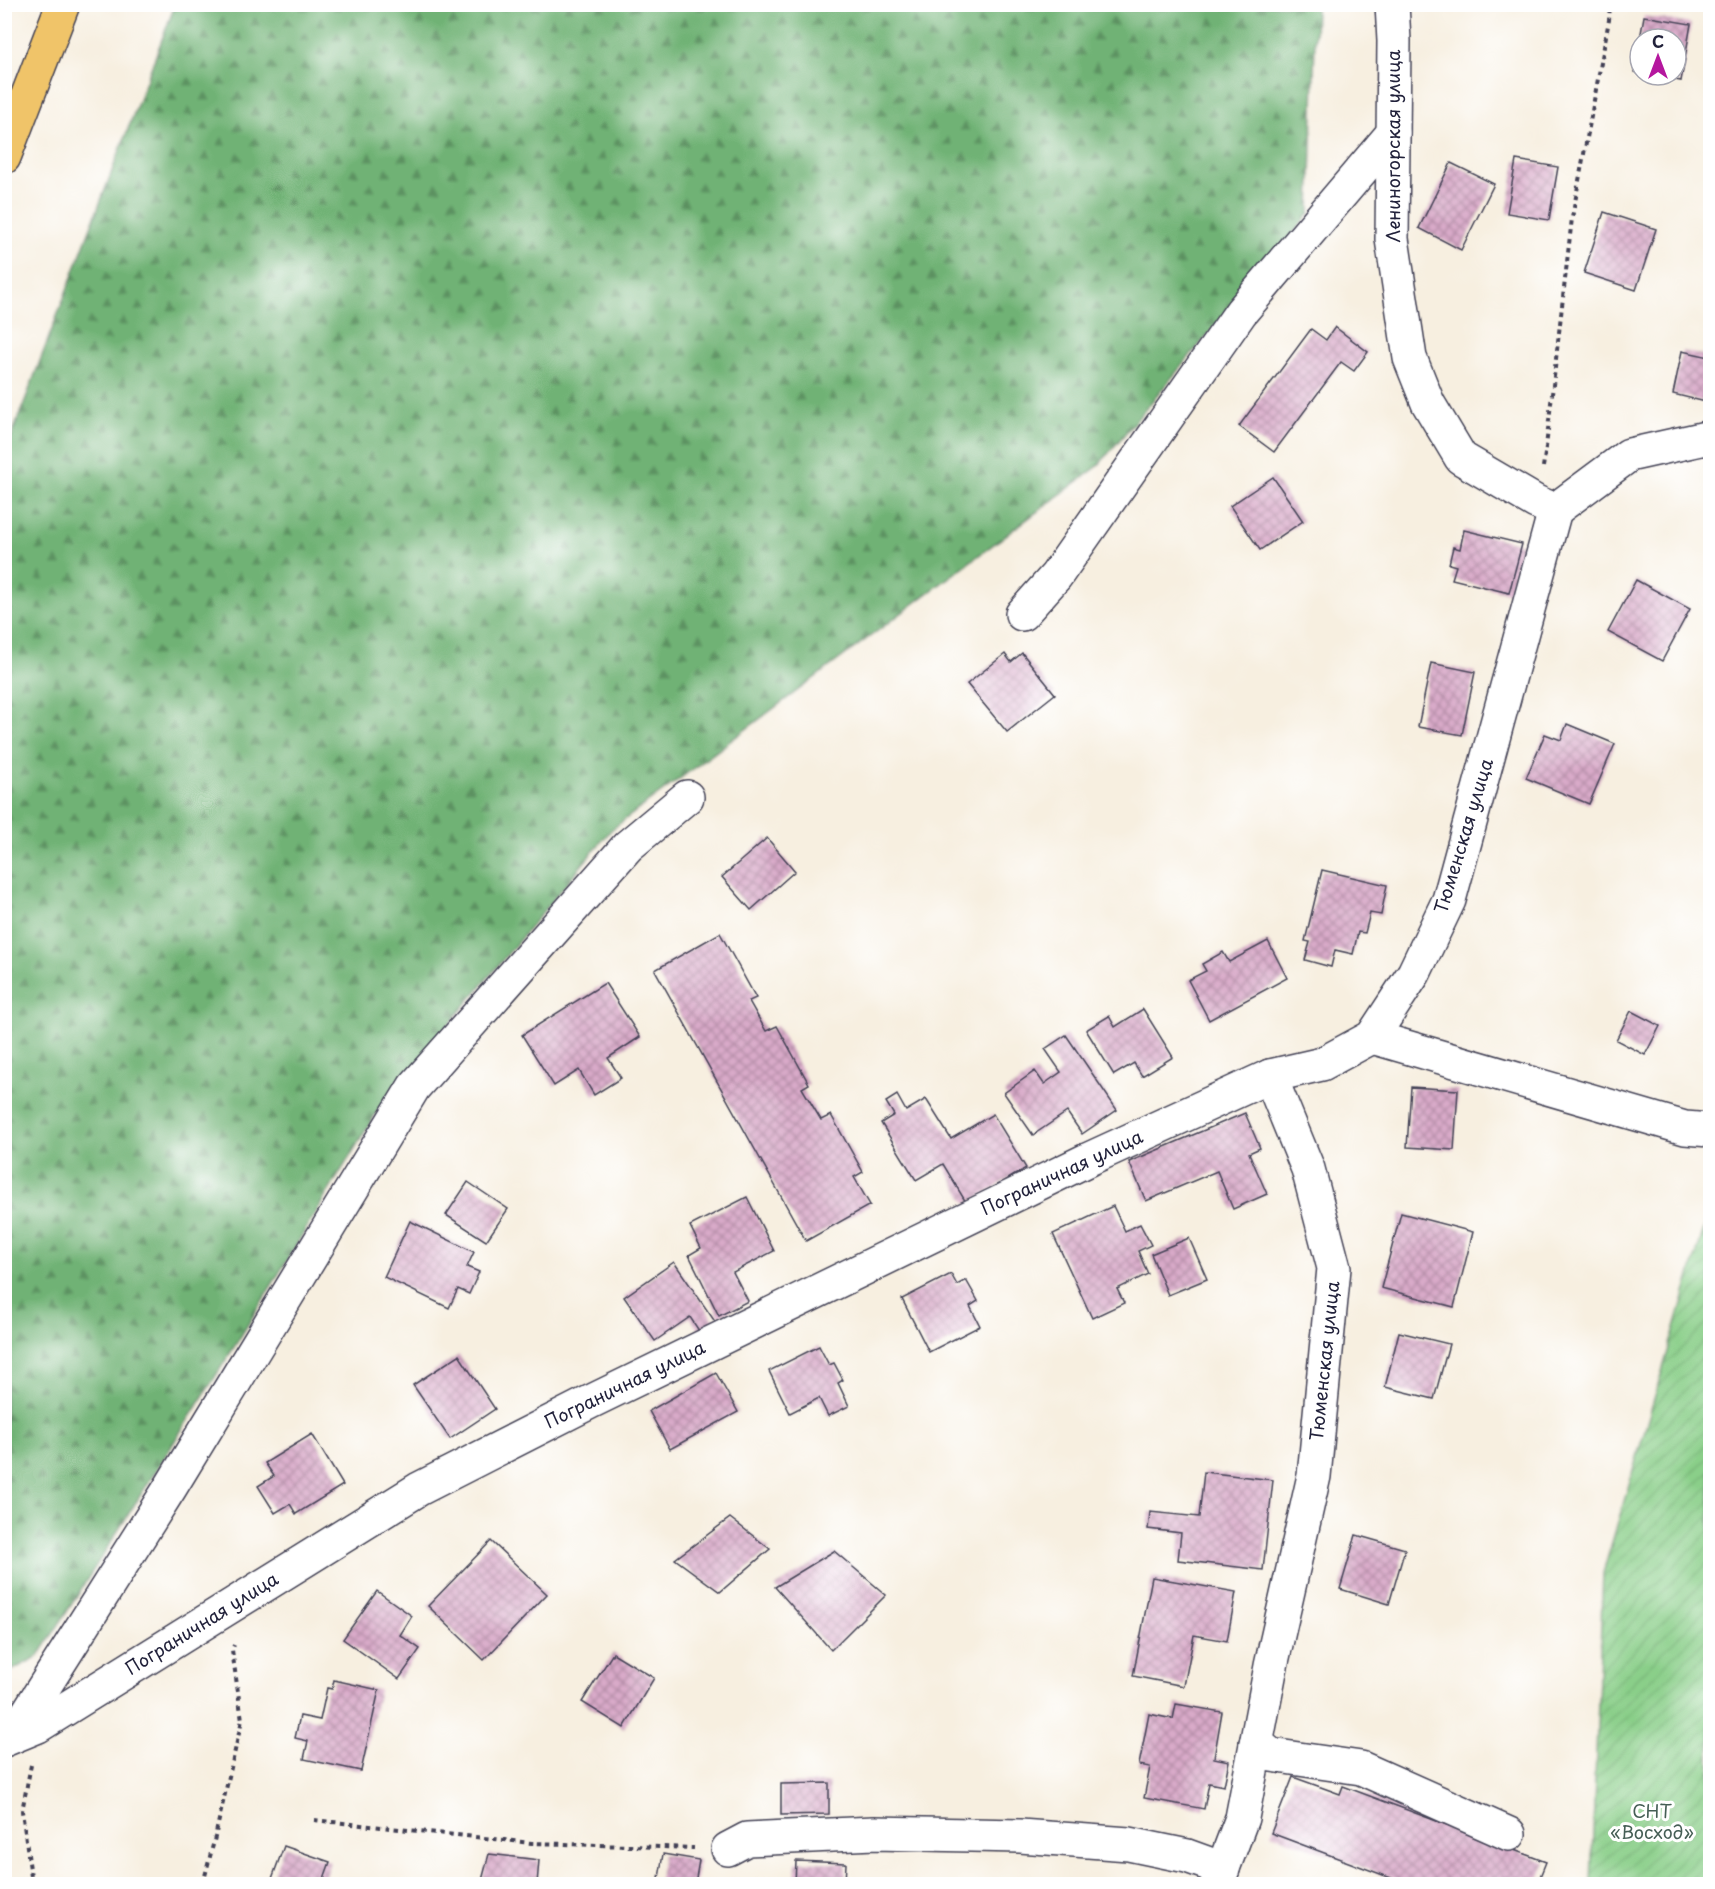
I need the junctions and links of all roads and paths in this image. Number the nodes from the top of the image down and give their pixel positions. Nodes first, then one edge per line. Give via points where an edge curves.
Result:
1 (63, 4) edge
2 (1392, 4) edge
3 (1610, 4) edge
4 (1393, 133) junction
5 (4, 157) edge
6 (1710, 437) edge
7 (1545, 506) junction
8 (1022, 614) dead end
9 (687, 797) dead end
10 (1372, 1037) junction
11 (1270, 1076) junction
12 (1710, 1130) edge
13 (236, 1640) dead end
14 (18, 1734) edge
15 (1256, 1743) junction
16 (314, 1820) dead end
17 (1509, 1834) dead end
18 (728, 1848) joint
19 (1220, 1877) edge
20 (32, 1884) edge
21 (203, 1884) edge

1 - 5 highway
2 - 4 street, Лениногорская улица
3 - 7 path via 1572,218 1546,447
4 - 7 street, Лениногорская улица via 1392,239 1413,367 1428,403 1461,458
4 - 8 street via 1241,312 1056,576
6 - 7 street via 1629,455
7 - 10 street, Тюменская улица via 1449,900 1414,974
9 - 14 street via 628,846 414,1087
10 - 11 street, Тюменская улица via 1322,1064
10 - 12 street via 1685,1128
11 - 14 street, Пограничная улица via 1089,1159 600,1396 419,1489
11 - 15 street, Тюменская улица via 1308,1169 1334,1268 1314,1476
13 - 21 path via 232,1650 242,1720
14 - 20 path via 22,1811
15 - 17 street via 1271,1755 1361,1768
15 - 19 street, Тюменская улица via 1242,1818
16 - 18 path via 532,1843
18 - 19 street via 747,1839 874,1833 1020,1836 1129,1844 1187,1856

